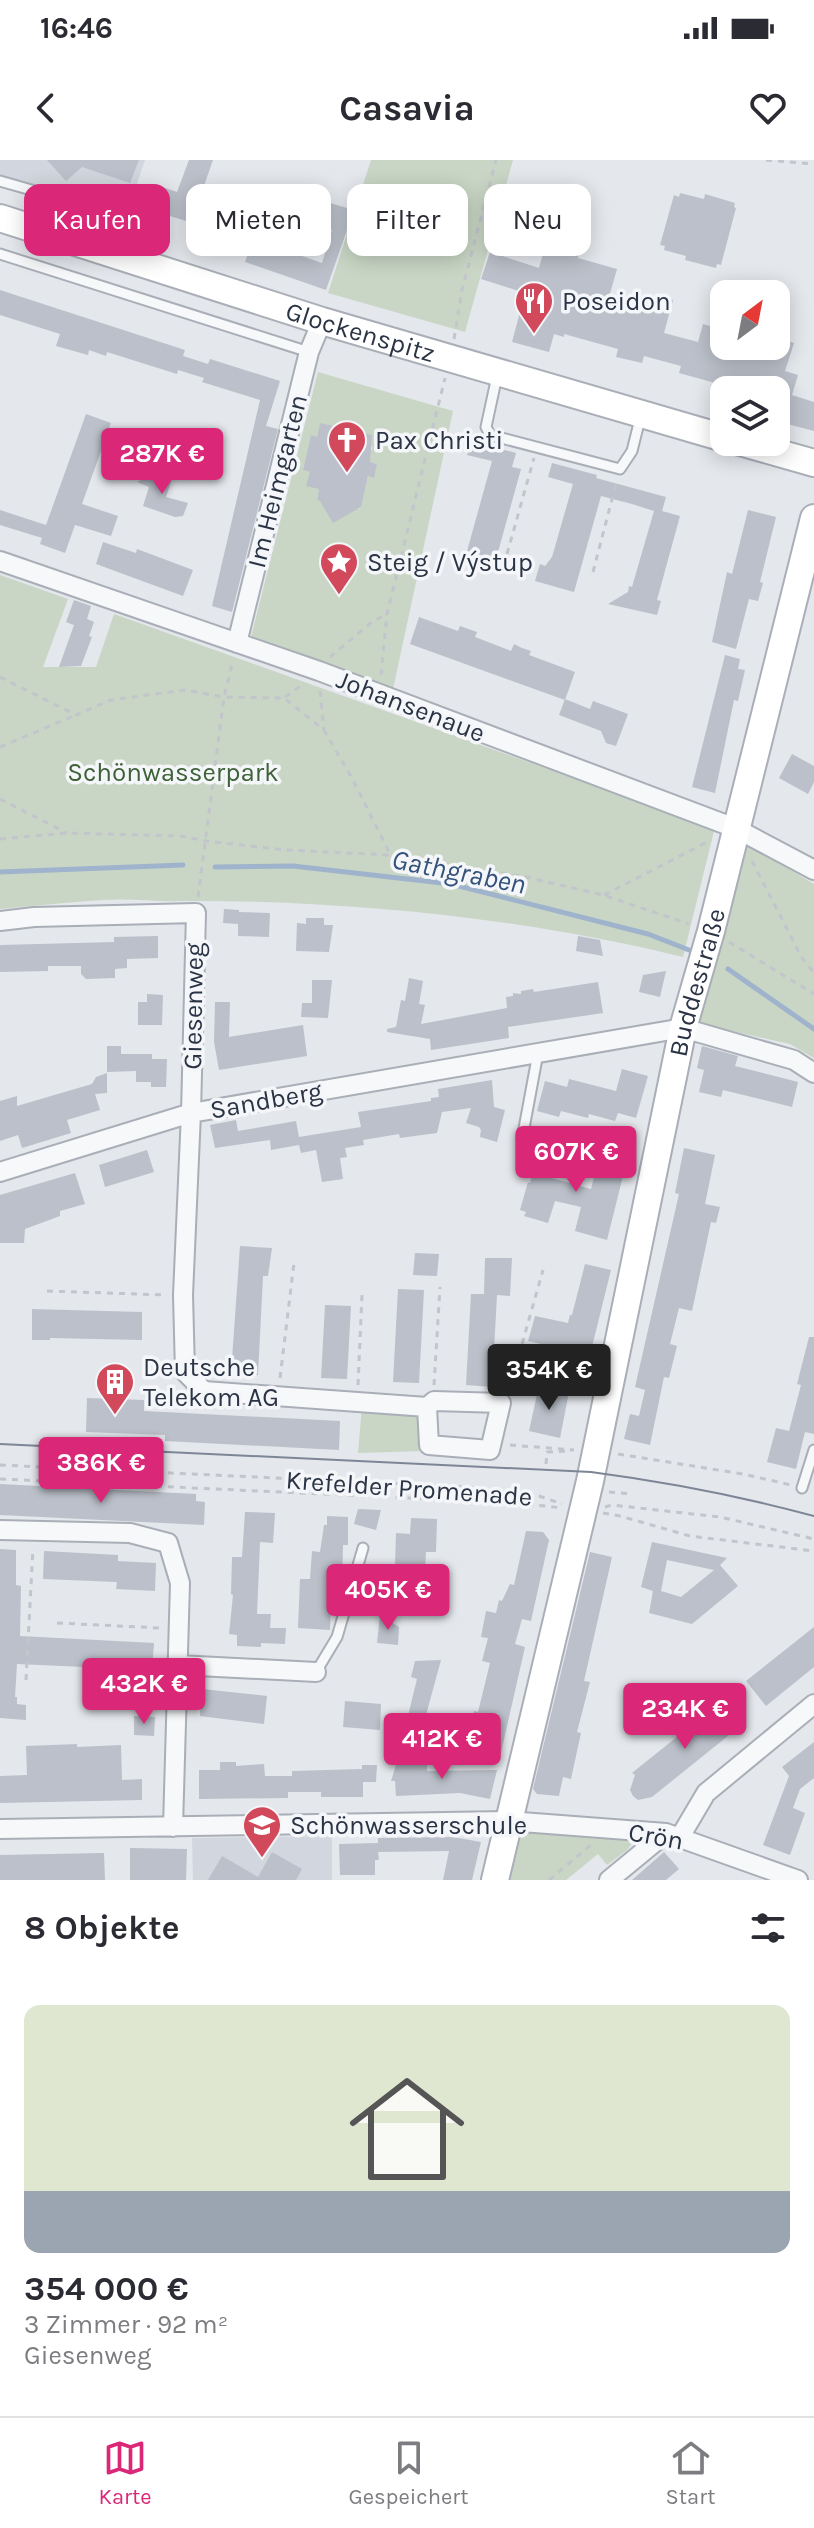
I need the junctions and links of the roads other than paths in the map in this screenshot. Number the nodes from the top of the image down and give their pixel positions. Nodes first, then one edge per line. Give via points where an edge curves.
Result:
1 (0, 181) edge
2 (24, 188) edge
3 (0, 218) edge
4 (0, 254) edge
5 (322, 321) junction
6 (309, 352) junction
7 (498, 373) junction
8 (642, 414) junction
9 (710, 434) edge
10 (789, 456) edge
11 (814, 463) edge
12 (814, 518) edge
13 (0, 561) edge
14 (237, 643) junction
15 (735, 828) junction
16 (814, 870) edge
17 (0, 921) edge
18 (683, 1028) junction
19 (538, 1053) junction
20 (814, 1073) edge
21 (191, 1113) junction
22 (522, 1139) dead end
23 (0, 1172) edge
24 (430, 1404) junction
25 (814, 1450) edge
26 (802, 1488) road end
27 (0, 1530) edge
28 (363, 1548) dead end
29 (178, 1665) junction
30 (316, 1672) joint
31 (814, 1704) edge
32 (508, 1821) junction
33 (173, 1827) junction
34 (0, 1829) edge
35 (673, 1835) junction
36 (495, 1880) edge
37 (609, 1880) edge
38 (798, 1880) edge

1 - 2 lane
3 - 5 main road, Glockenspitz
4 - 6 lane, Glockenspitz
5 - 6 street, Im Heimgarten
5 - 7 main road, Glockenspitz
6 - 14 street, Im Heimgarten
7 - 8 main road, Glockenspitz
7 - 8 lane via 486,427 490,435 620,469 632,451
8 - 9 main road, Glockenspitz
10 - 11 main road
12 - 15 main road, Buddestraße
13 - 14 street, Johansenaue
14 - 15 street, Johansenaue
15 - 16 street, Johansenaue
15 - 18 main road, Buddestraße
17 - 21 street, Giesenweg via 196,913
18 - 19 street, Sandberg
18 - 20 street, Sandberg via 794,1060
18 - 32 main road, Buddestraße via 595,1450 591,1506
19 - 21 street, Sandberg
19 - 22 lane
21 - 23 street, Sandberg
21 - 24 street, Giesenweg via 185,1372 204,1391
24 - 24 street, Giesenweg via 501,1403 490,1450 429,1445
25 - 26 lane
27 - 29 street via 130,1533 168,1543 180,1583
28 - 30 lane via 337,1637
29 - 30 street
29 - 33 street
31 - 35 street via 706,1793
32 - 33 street, Crön
32 - 35 street, Crön
32 - 36 main road
33 - 34 street, Crön
35 - 37 street
35 - 38 street, Crön

